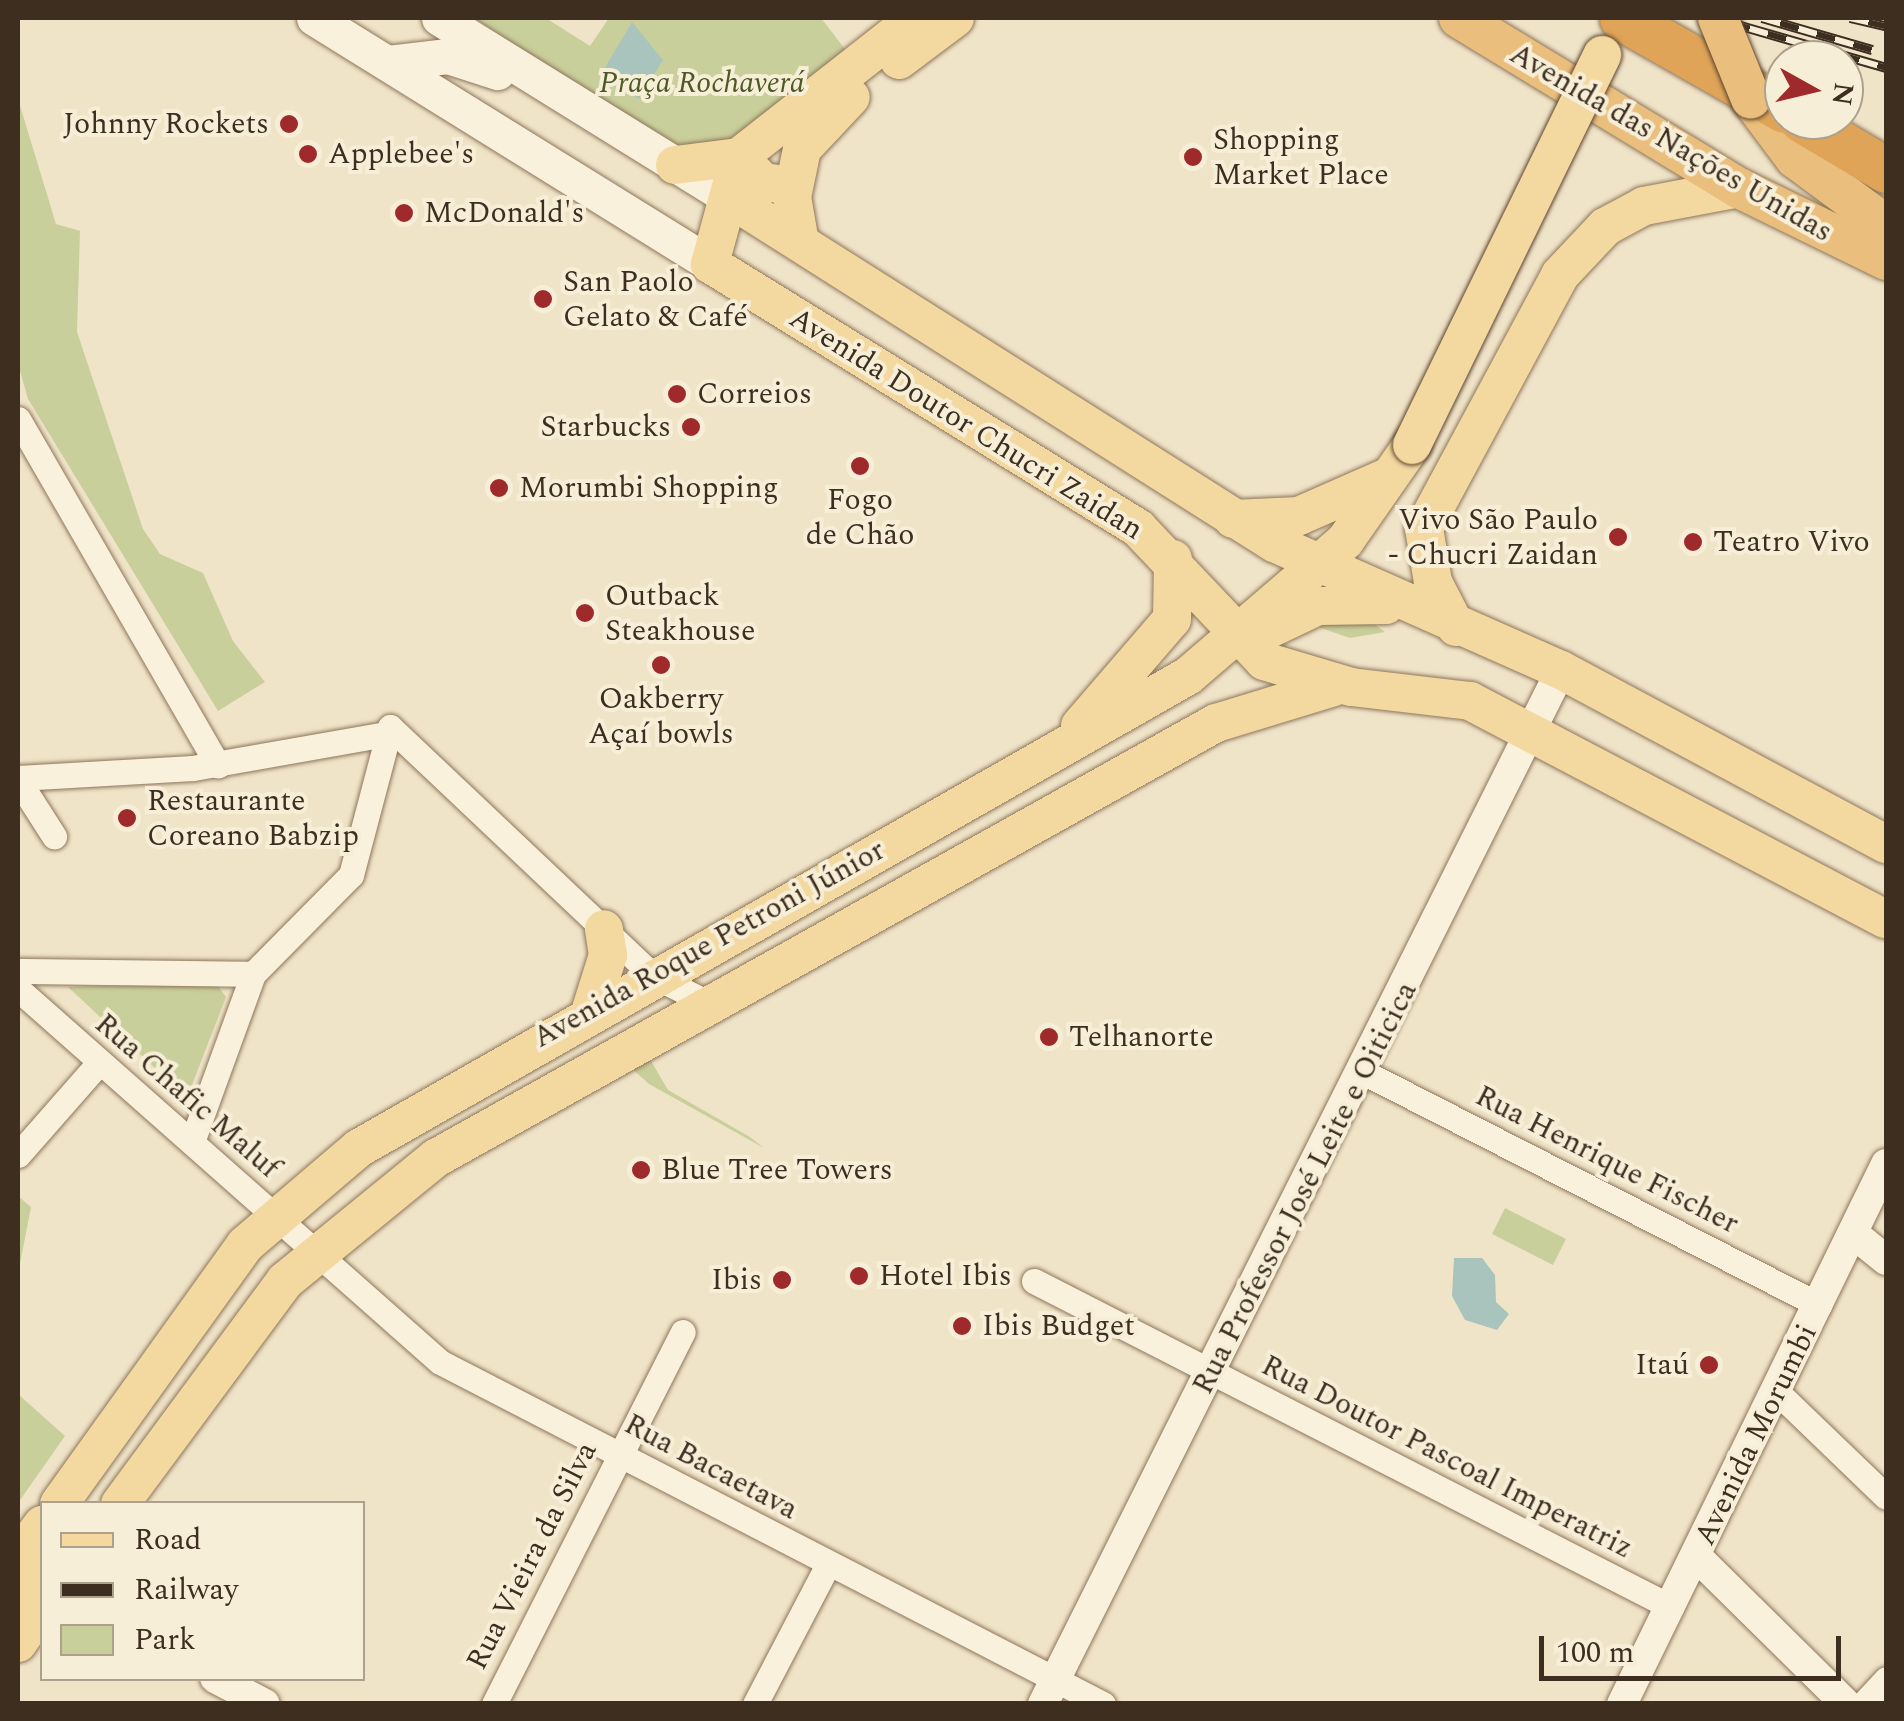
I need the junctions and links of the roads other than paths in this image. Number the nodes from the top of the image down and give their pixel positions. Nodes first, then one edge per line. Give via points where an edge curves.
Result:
1 (314, 18) edge
2 (439, 18) edge
3 (916, 18) edge
4 (955, 18) edge
5 (1459, 18) edge
6 (1621, 18) edge
7 (1718, 18) edge
8 (388, 63) junction
9 (543, 82) junction
10 (1764, 99) edge
11 (1836, 140) edge
12 (739, 157) junction
13 (675, 165) junction
14 (1886, 170) edge
15 (794, 186) junction
16 (1740, 188) junction
17 (728, 198) junction
18 (1886, 225) edge
19 (799, 237) junction
20 (1886, 260) edge
21 (710, 264) junction
22 (18, 419) edge
23 (1397, 469) junction
24 (1232, 518) junction
25 (1424, 528) junction
26 (1173, 559) junction
27 (1320, 564) junction
28 (1414, 609) junction
29 (1456, 627) junction
30 (1237, 642) junction
31 (1561, 670) junction
32 (1352, 687) junction
33 (387, 730) junction
34 (1532, 730) junction
35 (1062, 746) junction
36 (218, 764) junction
37 (18, 779) edge
38 (54, 836) dead end
39 (1886, 844) edge
40 (1886, 920) edge
41 (604, 929) junction
42 (18, 971) edge
43 (253, 974) junction
44 (652, 974) junction
45 (18, 990) edge
46 (708, 1003) junction
47 (591, 1009) junction
48 (98, 1064) junction
49 (1364, 1073) junction
50 (192, 1142) junction
51 (18, 1155) edge
52 (1886, 1164) edge
53 (274, 1216) junction
54 (1854, 1234) junction
55 (312, 1253) junction
56 (1886, 1260) edge
57 (1034, 1281) dead end
58 (1819, 1305) junction
59 (683, 1332) dead end
60 (1210, 1374) junction
61 (1776, 1392) junction
62 (131, 1407) junction
63 (620, 1456) junction
64 (1886, 1497) edge
65 (61, 1501) edge
66 (78, 1501) edge
67 (122, 1501) edge
68 (40, 1528) edge
69 (1696, 1557) junction
70 (18, 1558) edge
71 (828, 1566) junction
72 (40, 1567) edge
73 (18, 1598) edge
74 (1671, 1607) junction
75 (40, 1611) edge
76 (18, 1643) edge
77 (1886, 1679) edge
78 (221, 1681) edge
79 (1049, 1692) edge
80 (265, 1704) edge
81 (494, 1704) edge
82 (755, 1704) edge
83 (1103, 1704) edge
84 (1622, 1704) edge
85 (1846, 1704) edge
86 (1863, 1704) edge

1 - 8 main road, Avenida Doutor Chucri Zaidan
2 - 9 main road, Avenida Doutor Chucri Zaidan
3 - 12 main road
4 - 15 main road via 822,119
5 - 16 highway, Avenida das Nações Unidas
6 - 10 highway
6 - 23 main road, Avenida Roque Petroni Júnior, bridge
7 - 18 highway, bridge via 1751,99 1796,158
8 - 9 main road via 462,57 524,89
8 - 21 main road, Avenida Doutor Chucri Zaidan
9 - 13 main road, Avenida Doutor Chucri Zaidan
11 - 14 highway
12 - 13 main road
12 - 15 main road via 763,182
12 - 17 main road
13 - 17 main road, Avenida Doutor Chucri Zaidan
15 - 19 main road
16 - 20 highway, Avenida das Nações Unidas
16 - 25 main road via 1644,206 1605,227 1560,275
17 - 19 main road, Avenida Doutor Chucri Zaidan
17 - 21 main road
19 - 24 main road, Avenida Doutor Chucri Zaidan
21 - 26 main road, Avenida Doutor Chucri Zaidan via 1138,528
22 - 36 street
23 - 24 main road via 1299,516
23 - 25 main road via 1392,535
23 - 27 main road, Avenida Roque Petroni Júnior
24 - 27 main road, Avenida Doutor Chucri Zaidan
25 - 29 main road via 1432,582
26 - 30 main road, Avenida Doutor Chucri Zaidan
26 - 35 main road via 1172,620
27 - 28 main road, Avenida Doutor Chucri Zaidan
27 - 30 main road, Avenida Roque Petroni Júnior
28 - 29 main road, Avenida Doutor Chucri Zaidan
28 - 30 main road via 1348,600
29 - 31 main road, Avenida Doutor Chucri Zaidan
30 - 32 main road, Avenida Doutor Chucri Zaidan via 1264,662
30 - 35 main road, Avenida Roque Petroni Júnior
31 - 34 street, Rua Professor José Leite e Oiticica
31 - 39 main road, Avenida Doutor Chucri Zaidan
32 - 34 main road, Avenida Doutor Chucri Zaidan via 1430,689
32 - 46 main road, Avenida Roque Petroni Júnior via 1302,691 1216,723
33 - 36 street
33 - 41 street
33 - 43 street via 351,875
34 - 40 main road, Avenida Doutor Chucri Zaidan
34 - 49 street, Rua Professor José Leite e Oiticica
35 - 44 main road, Avenida Roque Petroni Júnior
36 - 37 street
37 - 38 street
41 - 44 street
41 - 47 main road via 608,955
42 - 43 street
43 - 50 street
44 - 46 street
44 - 47 main road, Avenida Roque Petroni Júnior
45 - 48 street, Rua Chafic Maluf
46 - 55 main road, Avenida Roque Petroni Júnior via 436,1158
47 - 53 main road, Avenida Roque Petroni Júnior via 359,1148
48 - 50 street, Rua Chafic Maluf
48 - 51 street
49 - 58 street, Rua Henrique Fischer
49 - 60 street, Rua Professor José Leite e Oiticica
50 - 53 street, Rua Chafic Maluf
52 - 54 street, Avenida Morumbi
53 - 55 street, Rua Chafic Maluf
53 - 62 main road, Avenida Roque Petroni Júnior
54 - 56 street
54 - 58 street, Avenida Morumbi
55 - 63 street, Rua Bacaetava via 440,1362
55 - 67 main road, Avenida Roque Petroni Júnior
57 - 60 street, Rua Doutor Pascoal Imperatriz
58 - 61 street, Avenida Morumbi
59 - 63 street, Rua Vieira da Silva
60 - 74 street, Rua Doutor Pascoal Imperatriz
60 - 79 street, Rua Professor José Leite e Oiticica
61 - 64 street
61 - 69 street, Avenida Morumbi
62 - 65 main road, Avenida Roque Petroni Júnior
62 - 66 main road
63 - 71 street, Rua Bacaetava
63 - 81 street, Rua Vieira da Silva
68 - 70 main road
69 - 74 street, Avenida Morumbi
69 - 85 street
71 - 79 street, Rua Bacaetava
71 - 82 street
72 - 73 main road
74 - 84 street, Avenida Morumbi
75 - 76 main road
77 - 86 street
78 - 80 street
79 - 83 street, Rua Bacaetava

